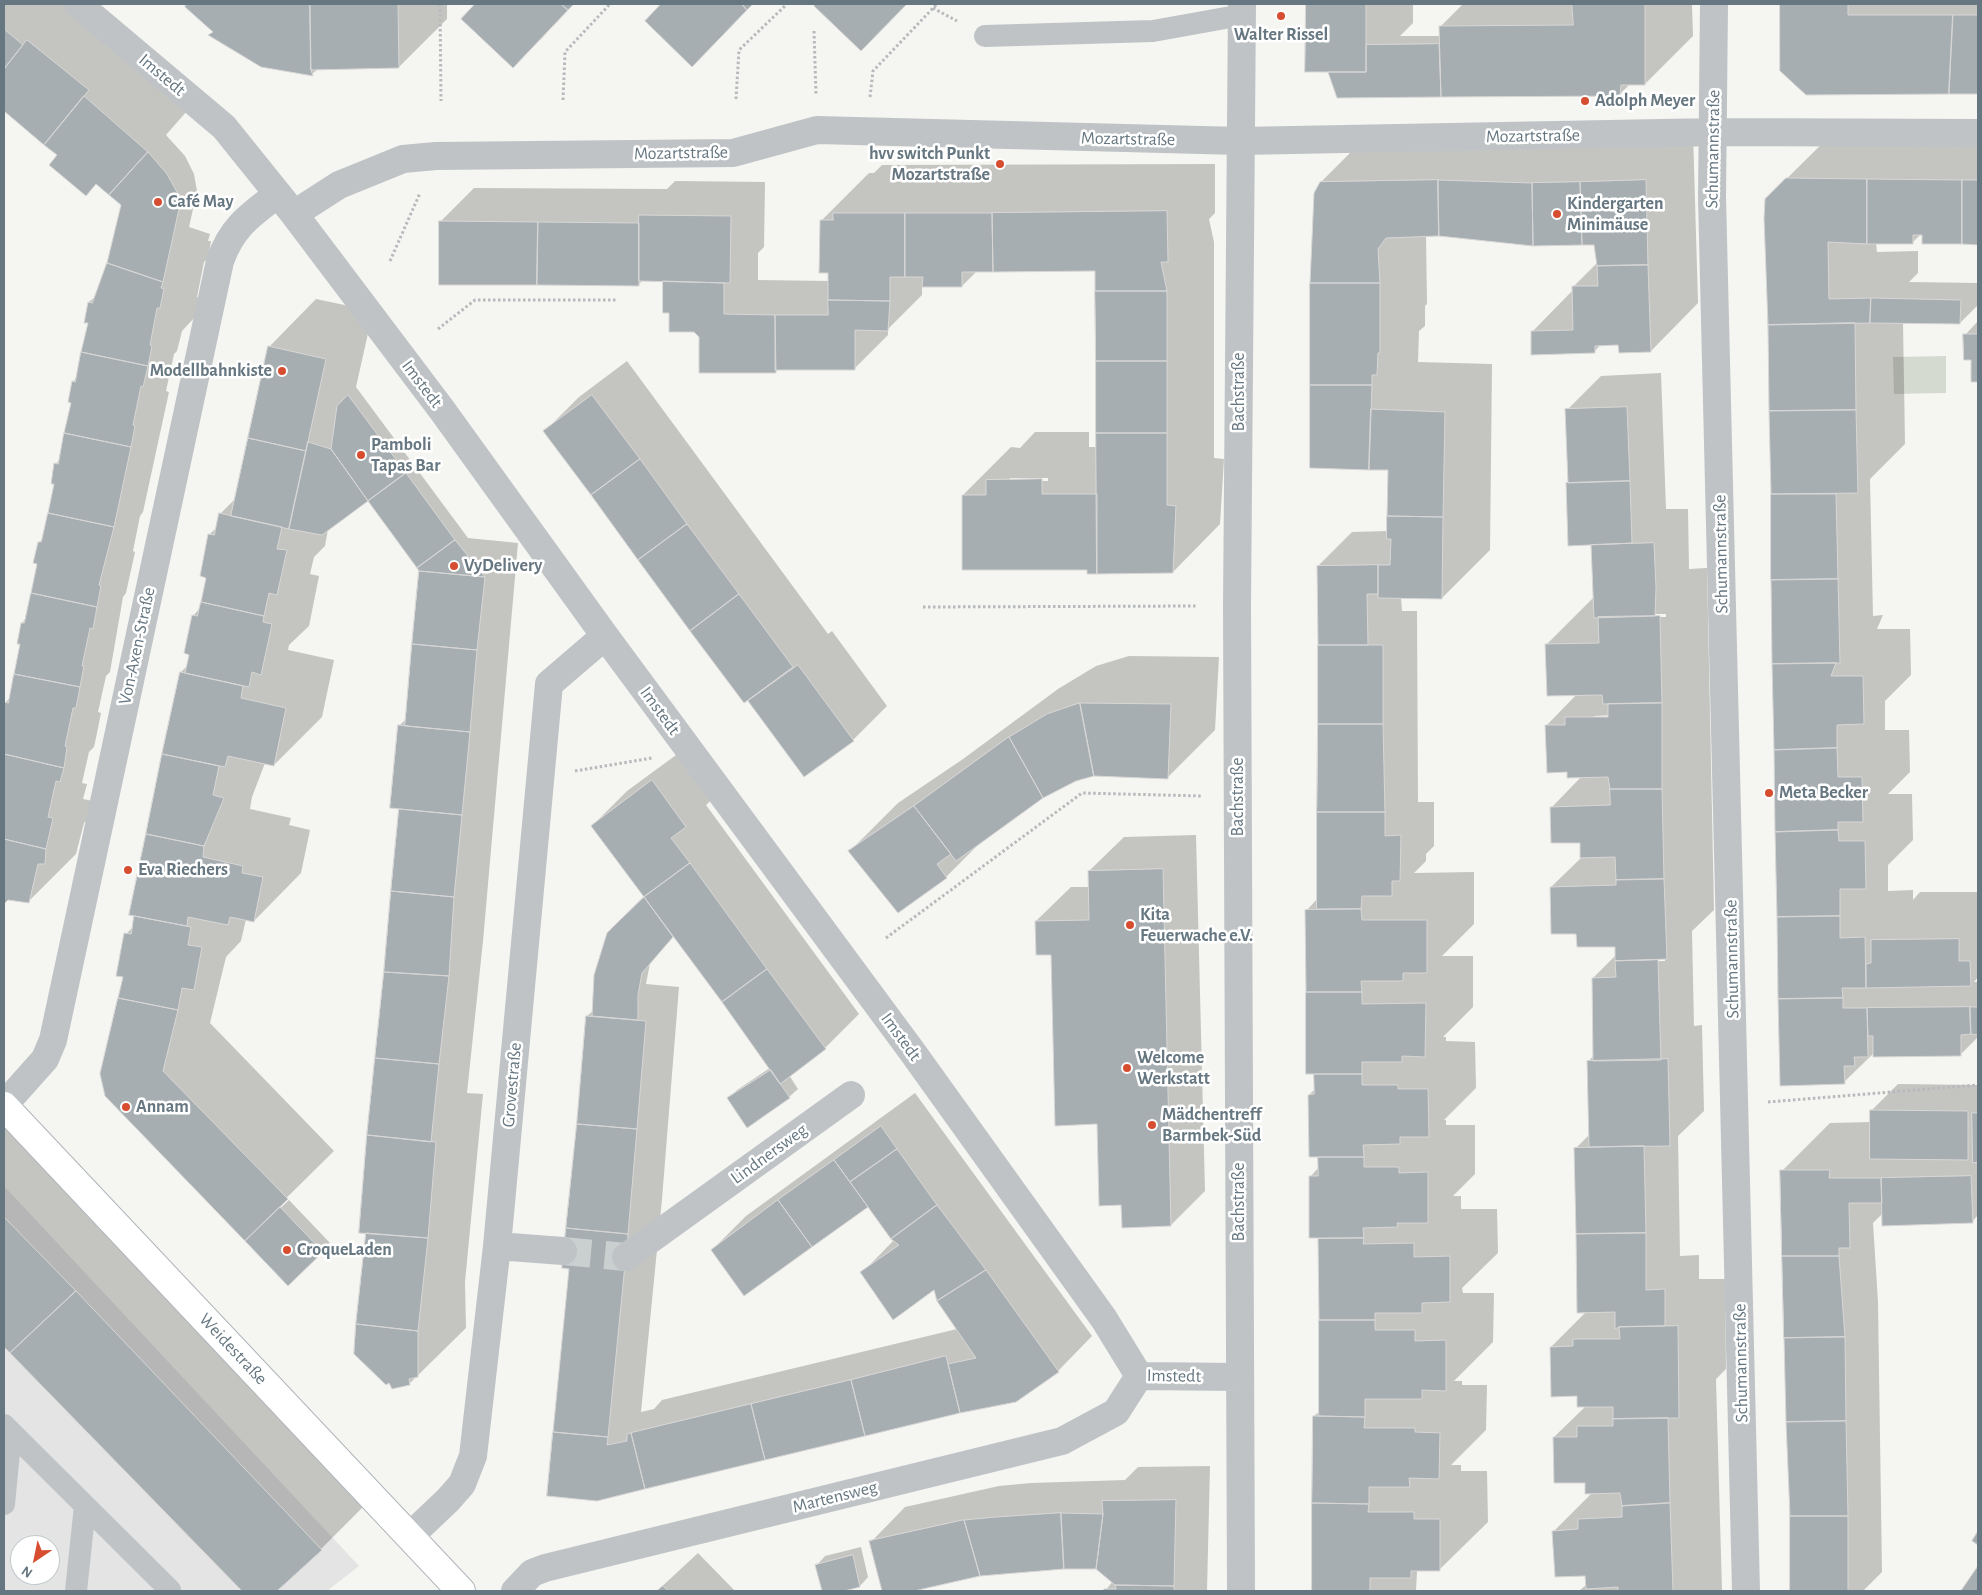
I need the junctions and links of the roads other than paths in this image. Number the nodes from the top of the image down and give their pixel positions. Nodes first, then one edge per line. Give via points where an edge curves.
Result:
1 (78, 4) edge
2 (1714, 4) edge
3 (1242, 10) edge
4 (986, 36) dead end
5 (1714, 132) junction
6 (1978, 133) edge
7 (1240, 141) junction
8 (286, 204) junction
9 (605, 636) junction
10 (851, 1095) dead end
11 (4, 1106) edge
12 (497, 1246) junction
13 (563, 1251) tunnel mouth
14 (626, 1256) tunnel mouth
15 (1139, 1376) junction
16 (1239, 1377) junction
17 (7, 1429) edge
18 (4, 1504) edge
19 (85, 1506) junction
20 (410, 1536) junction
21 (170, 1590) edge
22 (76, 1591) edge
23 (461, 1591) edge
24 (515, 1591) edge
25 (1241, 1591) edge
26 (1746, 1591) edge

1 - 8 street, Imstedt via 224,127
2 - 5 street, Schumannstraße
3 - 4 lane via 1153,31
3 - 7 street, Bachstraße
5 - 6 street, Mozartstraße
5 - 7 street, Mozartstraße
5 - 26 street, Schumannstraße via 1712,197
7 - 8 street, Mozartstraße via 817,130 733,153 403,159
7 - 16 street, Bachstraße via 1237,606
8 - 9 street, Imstedt via 442,410
8 - 11 street, Von-Axen-Straße via 248,216 228,240 220,261 52,1040 45,1059
9 - 12 street, Grovestraße via 549,684
9 - 15 street, Imstedt via 911,1050 1104,1319
10 - 14 street, Lindnersweg
11 - 20 street, Weidestraße
12 - 13 street
12 - 20 street, Grovestraße via 473,1456 462,1484
15 - 16 street, Imstedt
15 - 24 street, Martensweg via 1116,1412 1062,1441 545,1568 532,1573
16 - 25 street, Bachstraße
17 - 18 lane
17 - 19 lane
19 - 21 lane
19 - 22 lane
20 - 23 street, Weidestraße

